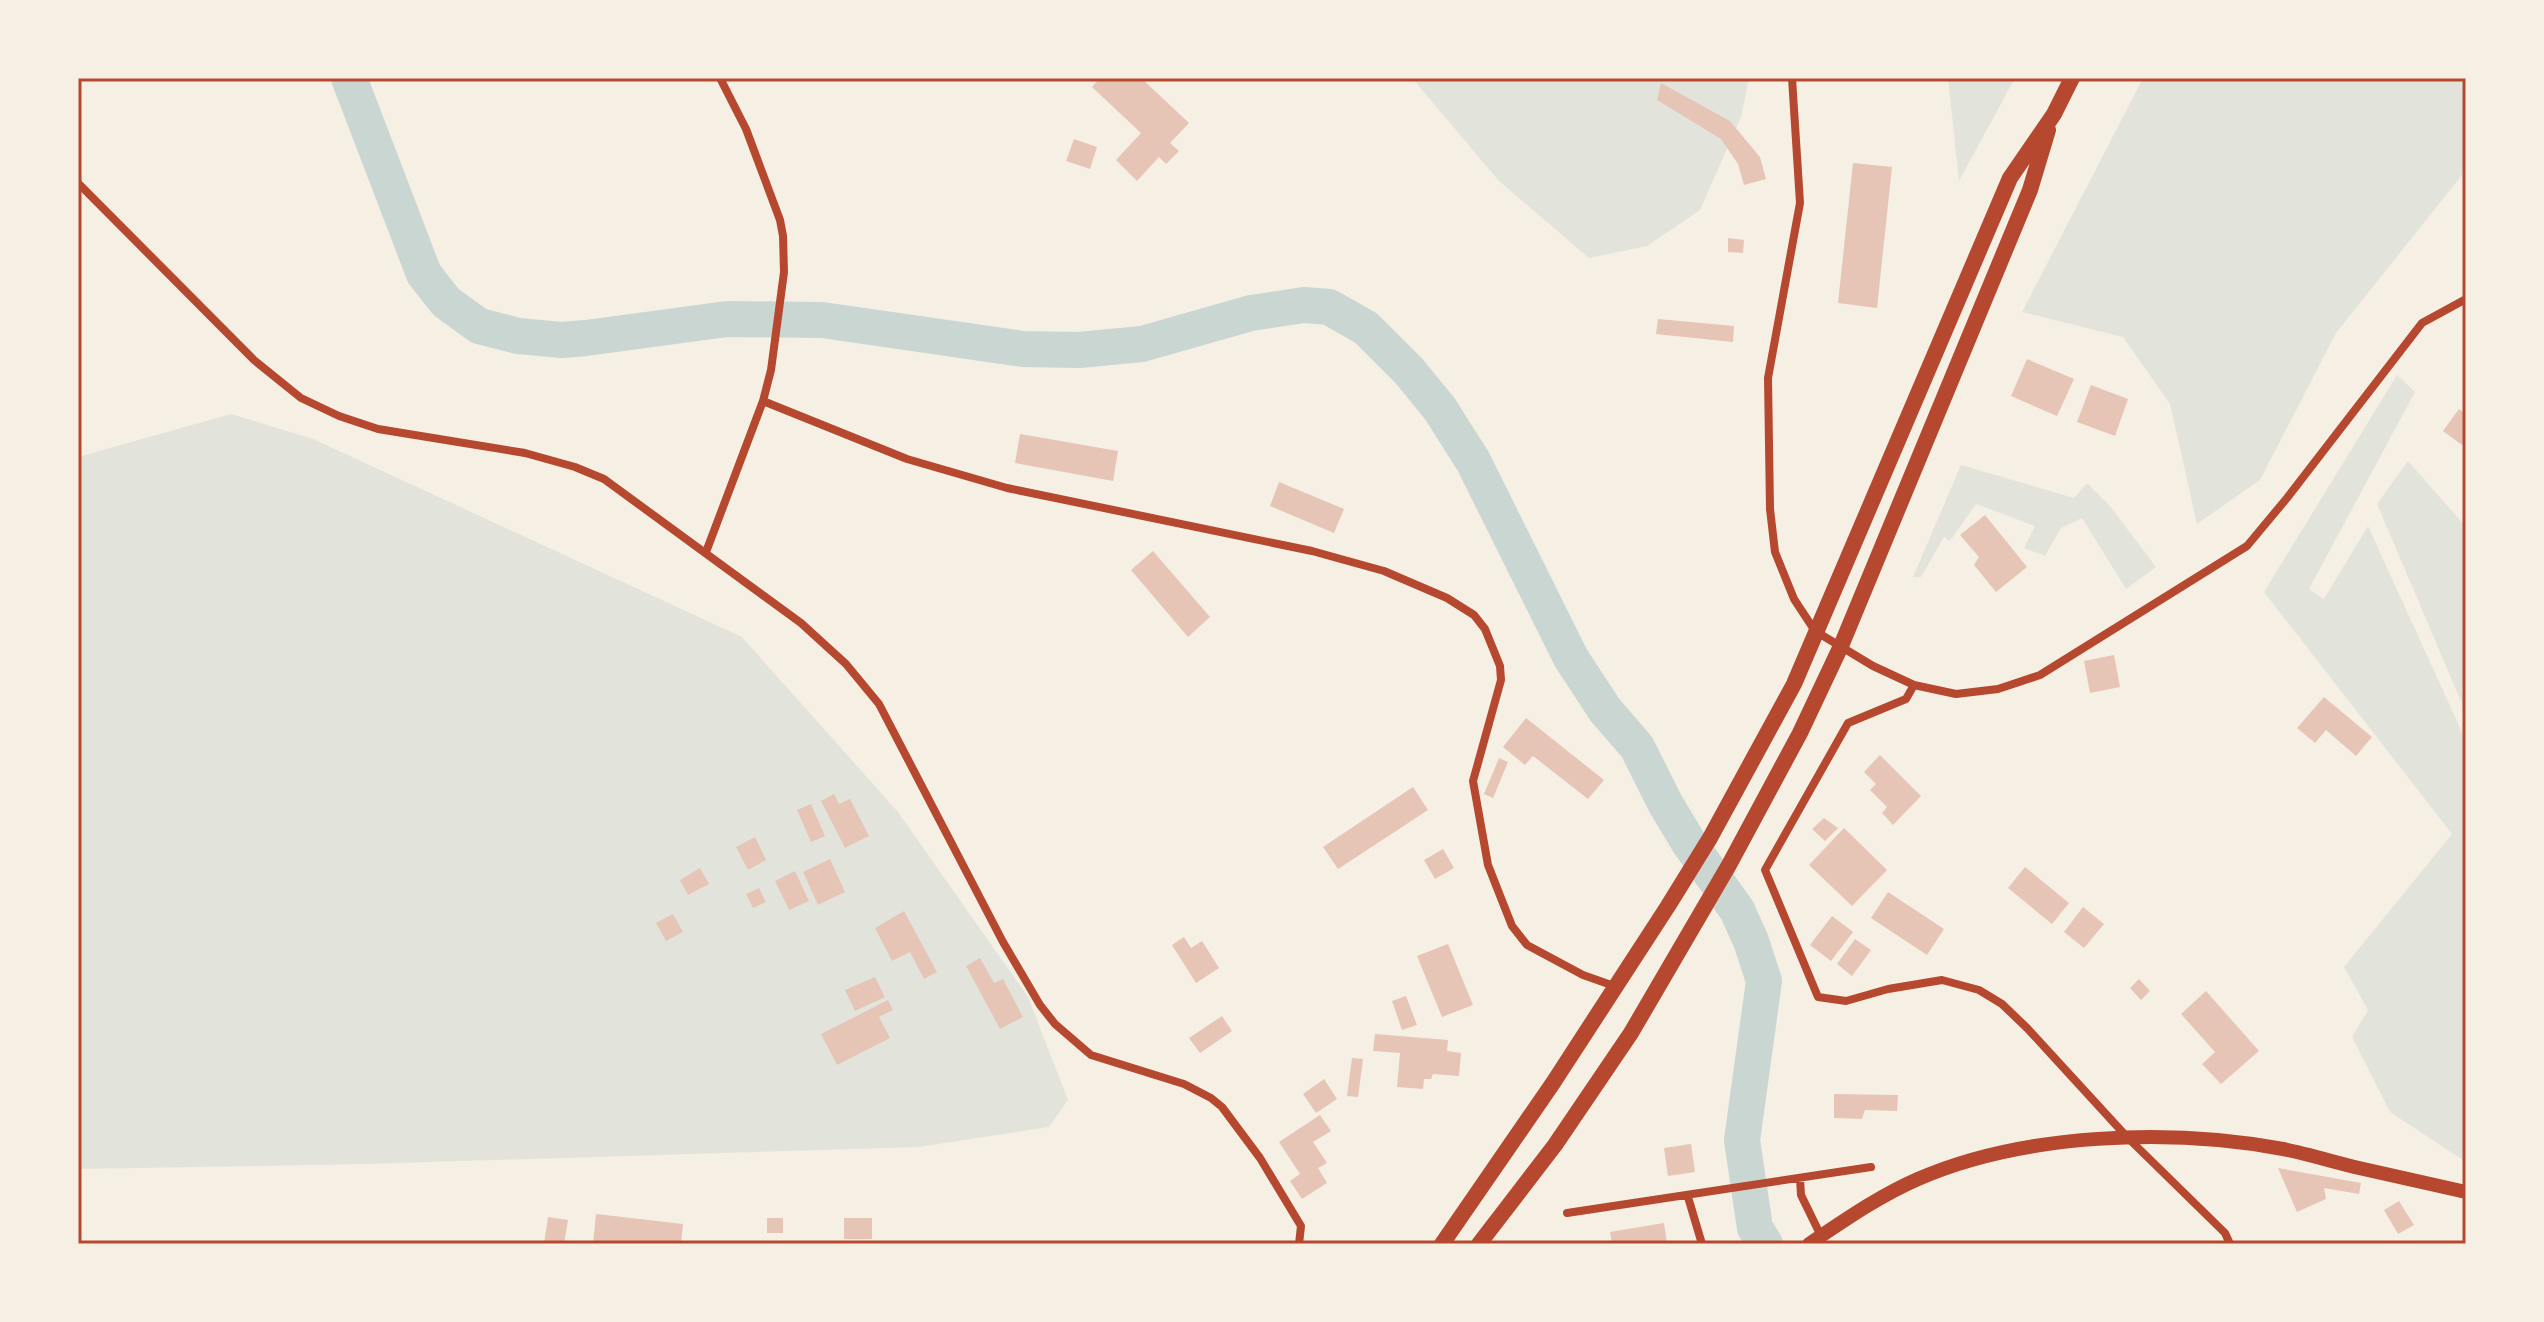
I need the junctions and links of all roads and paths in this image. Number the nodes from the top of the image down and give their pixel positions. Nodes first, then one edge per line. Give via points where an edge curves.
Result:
1 (720, 78) edge
2 (1792, 78) edge
3 (2072, 78) edge
4 (2054, 114) junction
5 (78, 183) edge
6 (2466, 299) edge
7 (763, 401) junction
8 (706, 552) junction
9 (1815, 631) junction
10 (1841, 646) junction
11 (1914, 685) junction
12 (1617, 987) junction
13 (2127, 1137) junction
14 (1871, 1167) dead end
15 (1800, 1179) junction
16 (2466, 1192) edge
17 (1688, 1197) junction
18 (1567, 1213) dead end
19 (1815, 1240) edge
20 (1299, 1244) edge
21 (1442, 1244) edge
22 (1479, 1244) edge
23 (1702, 1244) edge
24 (2230, 1244) edge

1 - 7 street via 746,129 780,220 782,290
2 - 9 street via 1800,203 1768,378 1770,509 1775,552 1794,599
3 - 4 main road
4 - 9 main road via 2010,178
4 - 10 main road via 2030,190
5 - 8 street via 254,360 301,398 378,429 525,453 575,467 611,484
6 - 11 street via 2422,323 2247,546 2040,675 1998,689 1956,694
7 - 8 street
7 - 12 street via 907,459 1007,488 1312,551 1384,571 1474,615 1485,629 1501,680 1473,781 1488,865 1512,926 1527,945
8 - 20 street via 801,623 870,691 1024,980 1055,1024 1091,1055 1184,1084 1211,1098 1238,1126 1301,1226
9 - 10 street
9 - 12 main road via 1794,684 1710,838
10 - 11 street
10 - 22 main road via 1729,865 1631,1033
11 - 13 street via 1906,699 1848,723 1765,870 1818,997 1846,1001 1942,980 1979,990 2027,1028
12 - 21 main road
13 - 16 street via 2282,1149
13 - 19 street via 2047,1142 1921,1177
13 - 24 street via 2225,1233
14 - 15 street
15 - 17 street
15 - 19 street
17 - 18 street
17 - 23 street

